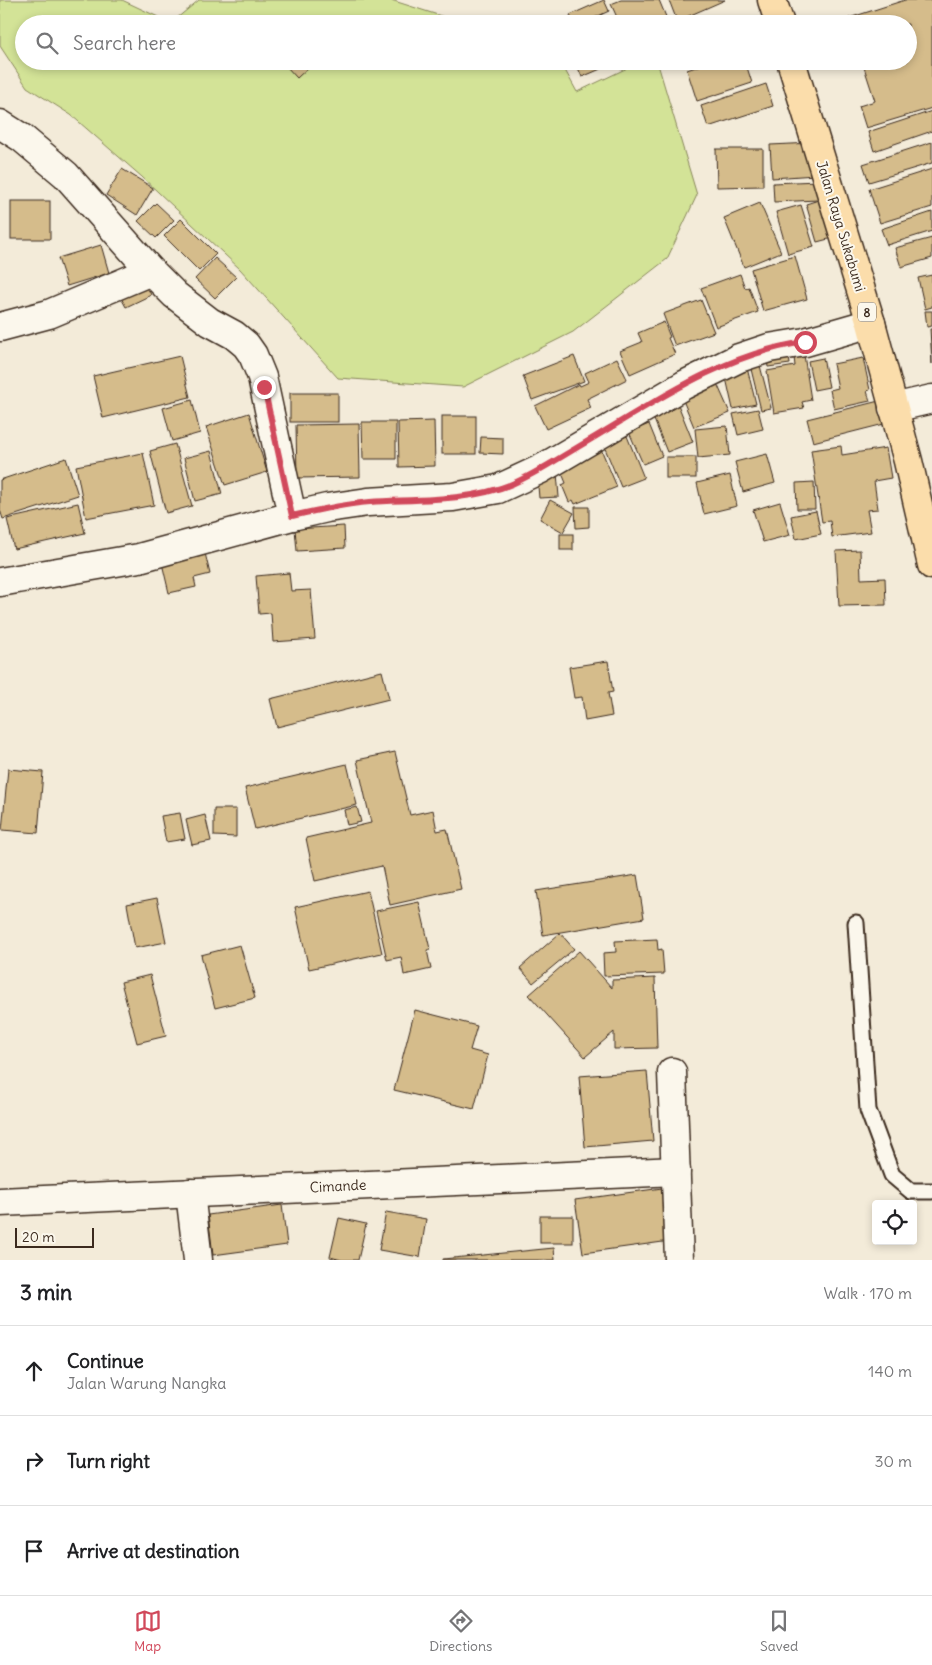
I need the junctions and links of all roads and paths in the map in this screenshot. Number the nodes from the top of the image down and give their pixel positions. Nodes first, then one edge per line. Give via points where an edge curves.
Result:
1 (772, 0) edge
2 (777, 15) edge
3 (794, 70) edge
4 (0, 124) edge
5 (151, 271) junction
6 (871, 323) junction
7 (0, 327) edge
8 (932, 399) edge
9 (893, 408) junction
10 (292, 516) junction
11 (932, 565) edge
12 (0, 582) edge
13 (856, 923) dead end
14 (672, 1072) dead end
15 (676, 1171) junction
16 (932, 1191) edge
17 (190, 1193) junction
18 (0, 1202) edge
19 (198, 1260) edge
20 (679, 1260) edge

1 - 2 highway
3 - 6 highway, Jalan Raya Sukabumi / 8
4 - 5 street via 66,175
5 - 7 street via 49,314
5 - 10 street via 191,309 246,344 253,354 262,377
6 - 9 highway, Jalan Raya Sukabumi / 8
6 - 10 street via 739,358 677,389 541,469 498,489 453,497 346,505
8 - 9 street
9 - 11 highway, Jalan Raya Sukabumi / 8
10 - 12 street via 139,558
13 - 16 lane via 868,1110 892,1175 910,1192
14 - 15 street
15 - 17 street, Cimande
15 - 20 street
17 - 18 street, Cimande
17 - 19 street

